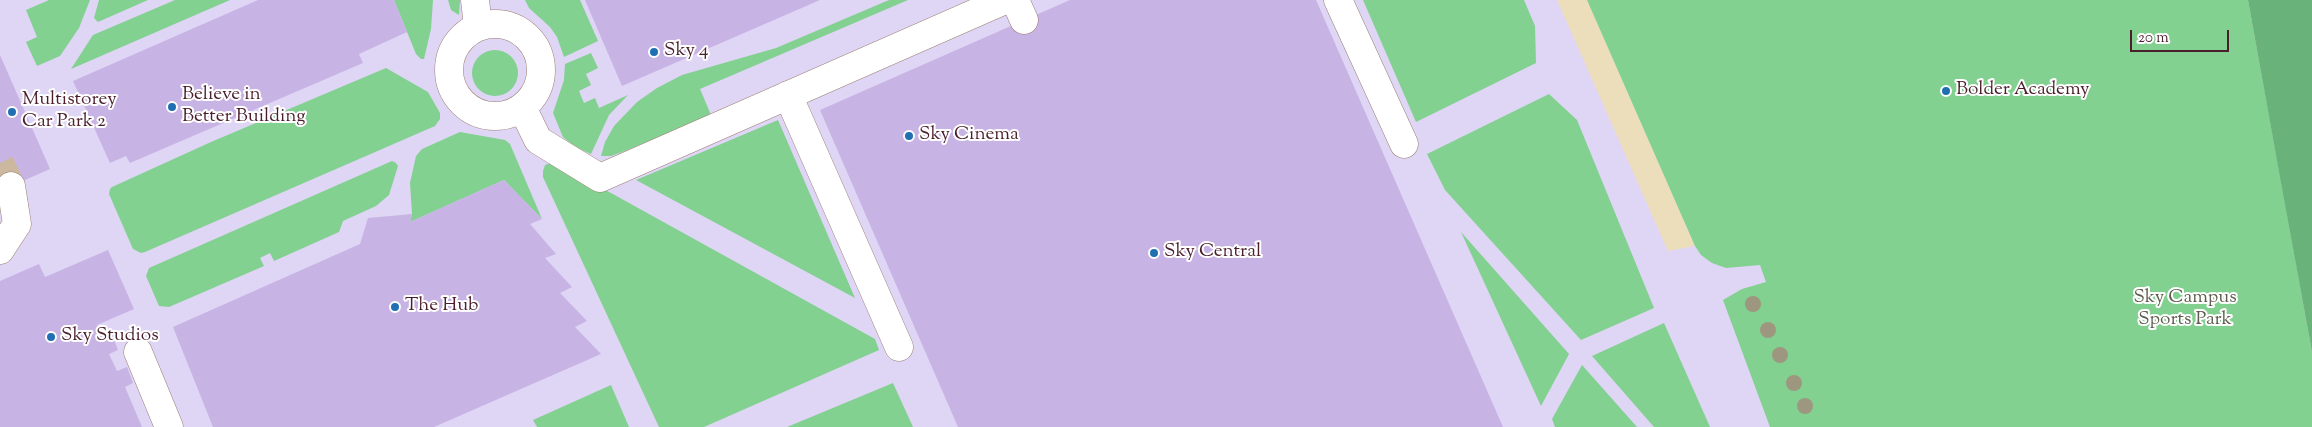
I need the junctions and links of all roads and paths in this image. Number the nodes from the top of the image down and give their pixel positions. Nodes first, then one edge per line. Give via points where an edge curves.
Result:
1 (475, 0) edge
2 (1004, 0) edge
3 (1338, 0) edge
4 (478, 27) junction
5 (788, 95) junction
6 (522, 107) junction
7 (1404, 144) dead end
8 (11, 186) tunnel mouth
9 (0, 250) edge
10 (899, 347) dead end
11 (138, 352) dead end
12 (169, 427) edge

1 - 4 lane
2 - 5 lane
3 - 7 lane
4 - 6 lane via 494,24 510,27 535,47 540,62 540,78 535,93
4 - 6 lane via 456,45 449,65 451,86 458,99 482,115 510,114
5 - 6 lane via 600,178 538,140
5 - 10 lane
8 - 9 lane via 17,224
11 - 12 lane

